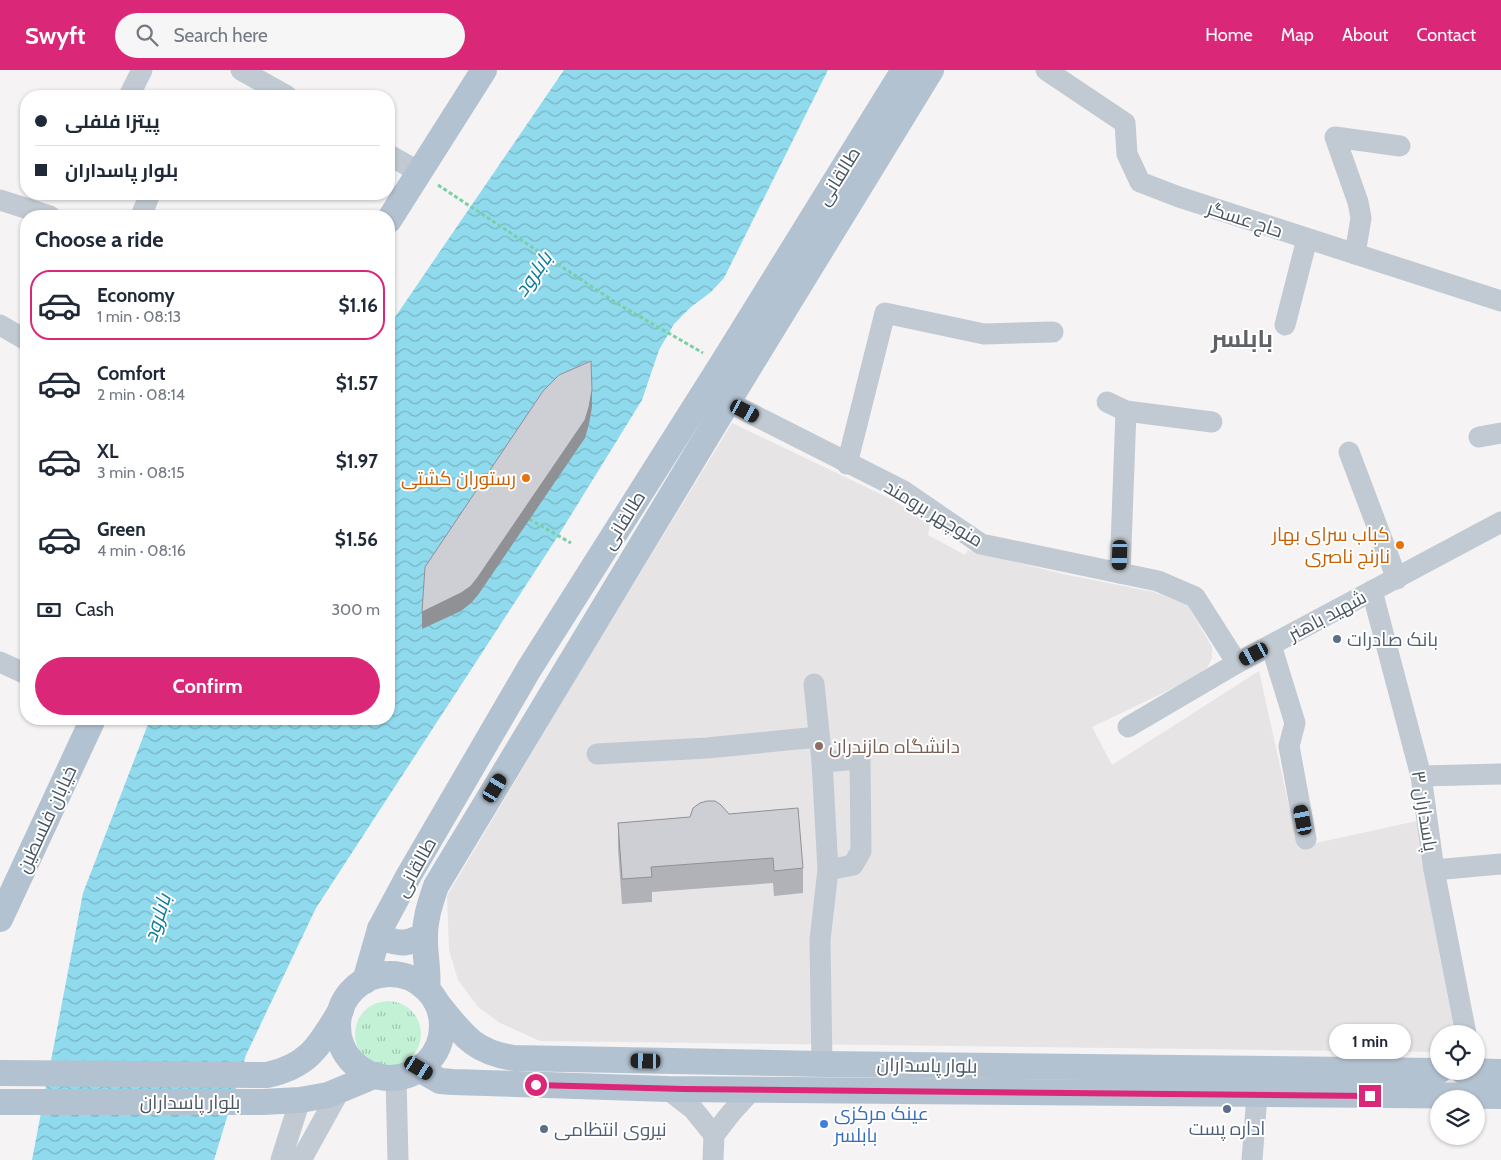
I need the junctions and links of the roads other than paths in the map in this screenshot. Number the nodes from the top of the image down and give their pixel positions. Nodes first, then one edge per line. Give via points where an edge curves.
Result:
1 (142, 70) edge
2 (242, 70) edge
3 (484, 70) edge
4 (904, 70) edge
5 (931, 70) edge
6 (1046, 70) edge
7 (132, 90) edge
8 (277, 90) edge
9 (1400, 146) dead end
10 (395, 158) edge
11 (419, 172) junction
12 (0, 200) edge
13 (31, 210) edge
14 (395, 210) edge
15 (1307, 239) junction
16 (1355, 254) junction
17 (1501, 301) edge
18 (1285, 325) dead end
19 (0, 326) edge
20 (1053, 332) dead end
21 (20, 337) edge
22 (728, 402) junction
23 (1107, 402) dead end
24 (1126, 411) junction
25 (1212, 422) dead end
26 (1501, 432) edge
27 (1479, 437) dead end
28 (1349, 452) dead end
29 (847, 464) junction
30 (1501, 522) edge
31 (1120, 574) junction
32 (1397, 579) junction
33 (1372, 591) junction
34 (1271, 645) junction
35 (0, 662) edge
36 (1237, 663) junction
37 (20, 671) edge
38 (814, 684) dead end
39 (90, 725) edge
40 (1128, 727) dead end
41 (818, 737) junction
42 (597, 754) dead end
43 (822, 762) junction
44 (1501, 774) edge
45 (1421, 776) junction
46 (1306, 839) dead end
47 (1501, 864) edge
48 (828, 870) junction
49 (1434, 870) junction
50 (0, 918) edge
51 (380, 929) junction
52 (425, 935) junction
53 (365, 981) junction
54 (432, 996) junction
55 (341, 1010) junction
56 (1464, 1025) edge
57 (822, 1064) junction
58 (1430, 1071) edge
59 (1485, 1071) edge
60 (1501, 1072) edge
61 (0, 1073) edge
62 (397, 1074) junction
63 (667, 1089) junction
64 (340, 1090) junction
65 (752, 1090) junction
66 (1257, 1096) junction
67 (1501, 1096) edge
68 (300, 1100) junction
69 (0, 1102) edge
70 (714, 1135) junction
71 (281, 1160) edge
72 (301, 1160) edge
73 (398, 1160) edge
74 (713, 1160) edge
75 (1252, 1160) edge

1 - 7 street
2 - 8 street
3 - 11 main road
4 - 51 main road, طالقانی via 529,670
5 - 22 main road, طالقانی
6 - 15 street, حاج عسگر via 1125,123 1127,154 1140,182
9 - 16 street via 1335,137 1361,218
10 - 11 street
11 - 14 main road
12 - 13 street
15 - 16 street, حاج عسگر
15 - 18 street
16 - 17 street, حاج عسگر
19 - 21 street
20 - 29 street via 984,334 886,313
22 - 29 street, منوچهر برومند
22 - 52 main road, طالقانی via 436,886 426,915
23 - 24 street
24 - 25 street
24 - 31 street
26 - 27 street
28 - 32 street
29 - 31 street, منوچهر برومند via 902,490 982,544
30 - 32 street, شهید باهنر
31 - 36 street, منوچهر برومند via 1158,581 1194,597
32 - 33 street, شهید باهنر
33 - 34 street, شهید باهنر
33 - 45 street, پاسداران ۳
34 - 36 street, شهید باهنر
34 - 46 street via 1295,722 1289,746
35 - 37 street
36 - 40 street, شهید باهنر
38 - 41 street
39 - 50 main road, خیابان فلسطین
41 - 42 street
41 - 43 street
43 - 48 street
43 - 48 street via 860,760 861,851 853,865
44 - 45 street
45 - 49 street, پاسداران ۳
47 - 49 street
48 - 57 street via 820,940
49 - 56 street, پاسداران ۳
51 - 52 main road via 383,938 397,943 412,942
51 - 53 main road, طالقانی
52 - 54 main road, طالقانی
53 - 54 main road via 380,975 397,974 412,979
53 - 55 main road via 352,991
54 - 57 main road, بلوار پاسداران via 463,1035 478,1047 514,1058
54 - 62 main road via 442,1019 441,1036 432,1057
55 - 61 main road, بلوار پاسداران via 310,1055 282,1072 267,1075
55 - 62 main road via 339,1031 343,1047 356,1064
57 - 58 main road, بلوار پاسداران
59 - 60 main road
62 - 63 main road, بلوار پاسداران via 453,1082
62 - 64 main road, بلوار پاسداران
62 - 73 street
63 - 65 main road, بلوار پاسداران
63 - 70 street via 693,1109
64 - 68 main road, بلوار پاسداران
64 - 72 street
65 - 66 main road, بلوار پاسداران
65 - 70 street
66 - 67 main road, بلوار پاسداران
66 - 75 street
68 - 69 main road, بلوار پاسداران
68 - 71 street
70 - 74 street

